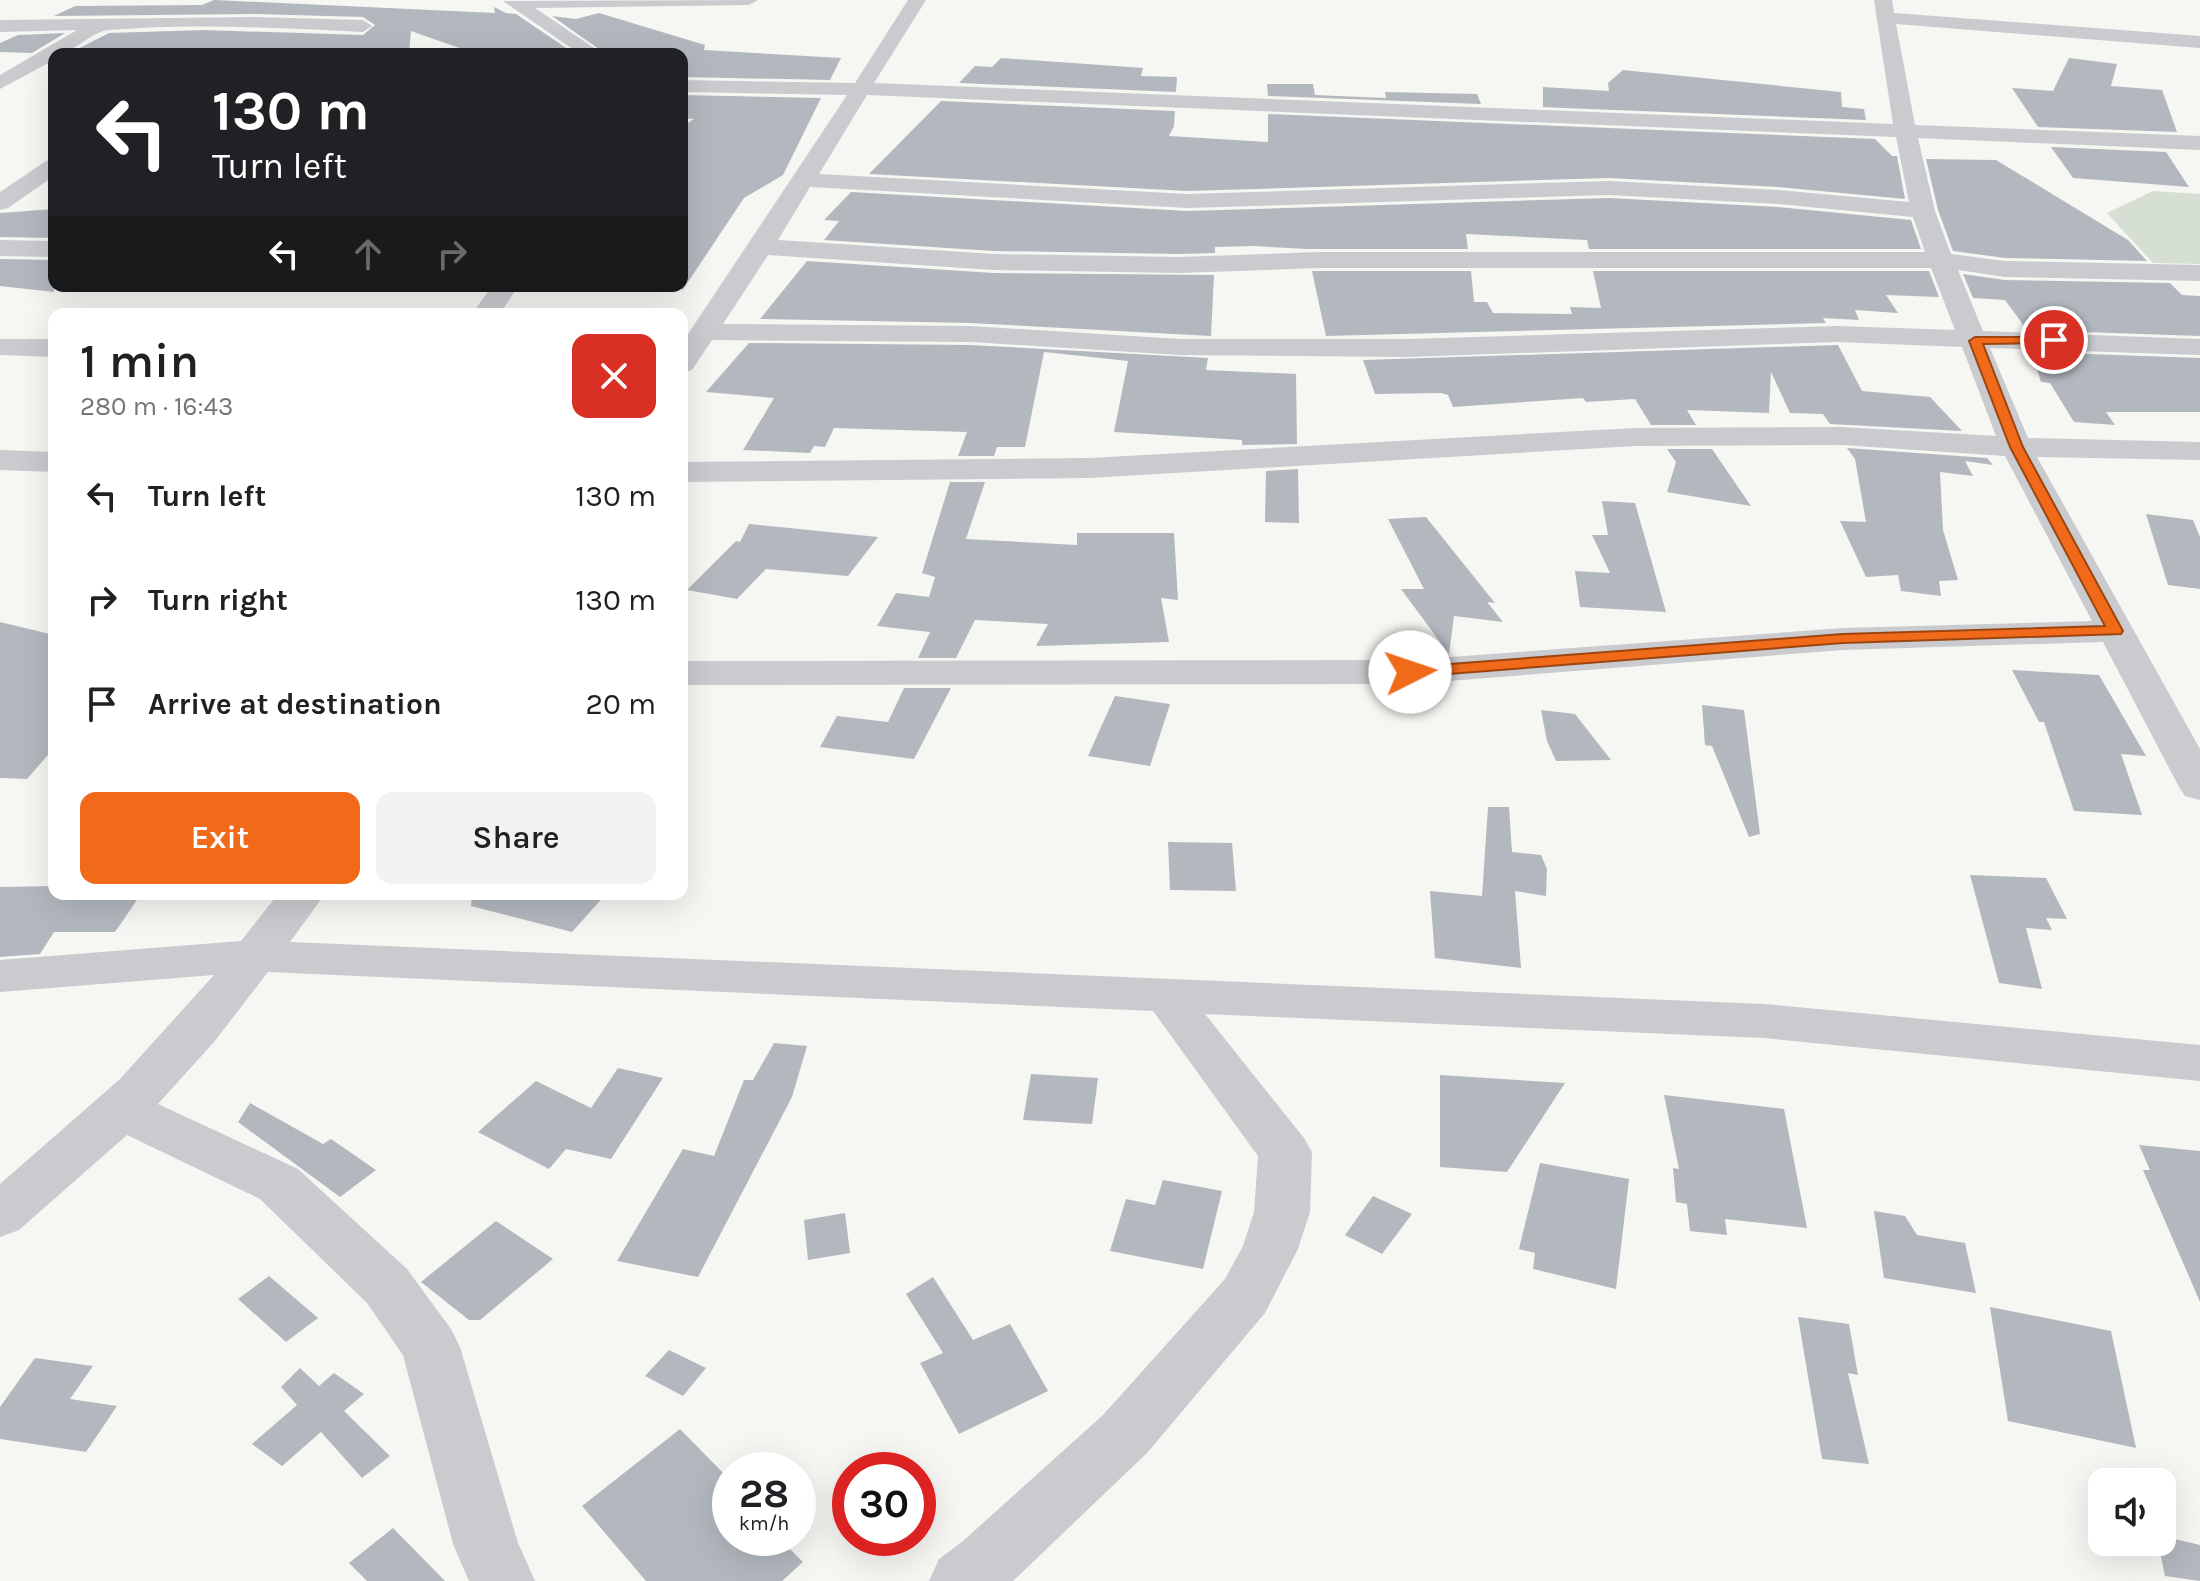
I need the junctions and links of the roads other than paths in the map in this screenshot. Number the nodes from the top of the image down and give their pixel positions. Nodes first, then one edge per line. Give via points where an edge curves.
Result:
1 (749, 0) edge
2 (917, 0) edge
3 (513, 2) edge
4 (122, 8) dead end
5 (1885, 9) edge
6 (101, 24) junction
7 (0, 26) edge
8 (363, 26) dead end
9 (2200, 42) edge
10 (61, 48) edge
11 (584, 48) edge
12 (48, 56) edge
13 (0, 70) edge
14 (25, 70) junction
15 (48, 70) edge
16 (0, 83) edge
17 (688, 88) edge
18 (861, 89) junction
19 (1905, 129) junction
20 (2200, 143) edge
21 (48, 174) edge
22 (803, 180) junction
23 (0, 203) edge
24 (1923, 211) junction
25 (761, 247) junction
26 (0, 248) edge
27 (48, 249) edge
28 (1941, 260) junction
29 (2200, 273) edge
30 (704, 332) junction
31 (1975, 341) junction
32 (0, 347) edge
33 (2200, 347) edge
34 (48, 348) edge
35 (688, 355) edge
36 (2016, 447) junction
37 (2200, 451) edge
38 (0, 460) edge
39 (48, 462) edge
40 (688, 472) edge
41 (2115, 631) junction
42 (688, 673) edge
43 (2200, 787) edge
44 (297, 900) edge
45 (254, 956) junction
46 (0, 976) edge
47 (1177, 997) junction
48 (2200, 1063) edge
49 (121, 1109) junction
50 (0, 1215) edge
51 (502, 1581) edge
52 (962, 1581) edge

1 - 3 street
2 - 18 street
3 - 11 street
4 - 6 street
5 - 9 street
5 - 19 street
6 - 7 street
6 - 8 street
6 - 10 street
12 - 14 street
13 - 14 street
14 - 15 street
14 - 16 street
17 - 18 street
18 - 19 street
18 - 22 street
19 - 20 street
19 - 24 street
21 - 23 street
22 - 24 street via 1187,201 1609,188
22 - 25 street
24 - 28 street
25 - 28 street via 994,262 1180,265 1320,260
25 - 30 street
26 - 27 street
28 - 29 street via 2005,269
28 - 31 street
30 - 31 street via 970,334 1180,347 1407,348 1838,334
30 - 35 street
31 - 33 street
31 - 36 street
32 - 34 street
36 - 37 street
36 - 40 street via 1842,436 1635,437 1089,468
36 - 41 street
38 - 39 street
41 - 42 street via 1843,639 1410,672
41 - 43 street
44 - 45 street
45 - 46 street
45 - 47 street
45 - 49 street via 182,1047
47 - 48 street via 1764,1021
47 - 52 street via 1177,1013 1285,1152 1282,1212 1270,1249 1245,1296 1125,1434
49 - 50 street
49 - 51 street via 279,1184 387,1286 430,1347 486,1544

